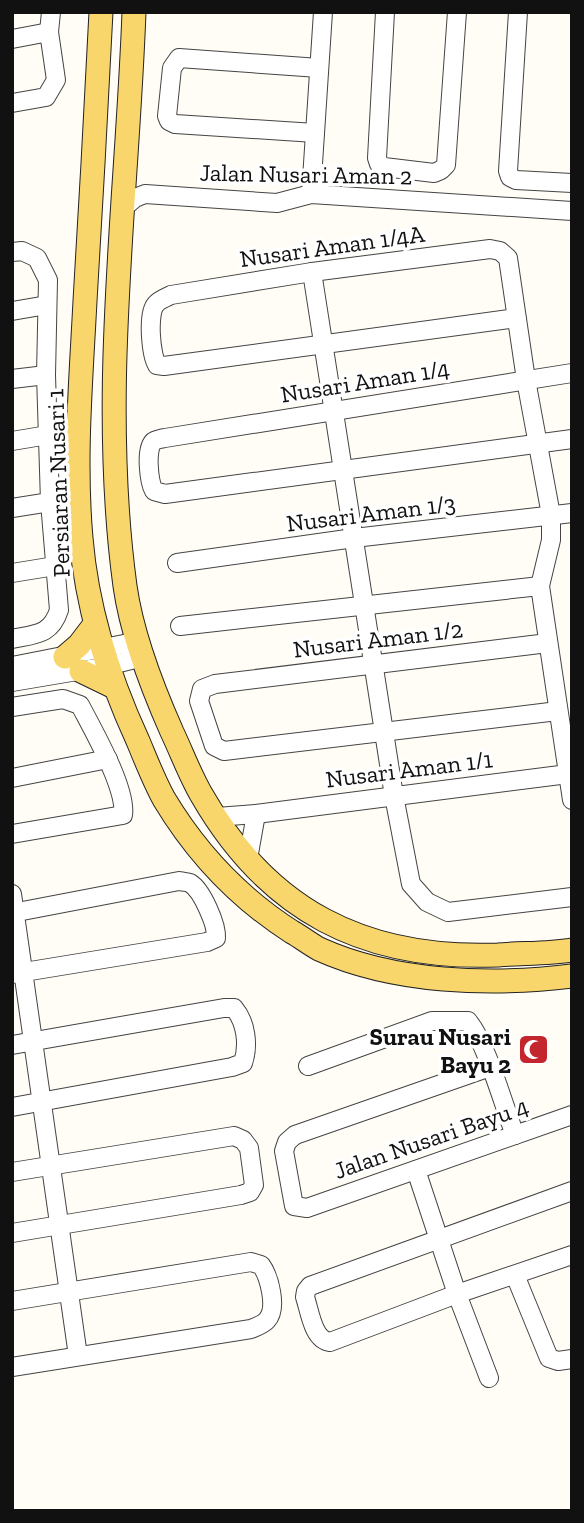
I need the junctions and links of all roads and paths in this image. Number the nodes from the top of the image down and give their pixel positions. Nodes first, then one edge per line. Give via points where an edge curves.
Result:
1 (51, 12) edge
2 (102, 12) edge
3 (134, 12) edge
4 (323, 12) edge
5 (385, 12) edge
6 (457, 12) edge
7 (518, 12) edge
8 (49, 32) junction
9 (12, 39) edge
10 (319, 68) junction
11 (12, 103) edge
12 (315, 133) junction
13 (124, 175) junction
14 (572, 183) edge
15 (311, 194) junction
16 (166, 196) junction
17 (121, 210) junction
18 (572, 211) edge
19 (12, 252) edge
20 (312, 272) junction
21 (47, 305) junction
22 (12, 311) edge
23 (517, 318) junction
24 (324, 344) junction
25 (572, 373) edge
26 (46, 375) junction
27 (12, 379) edge
28 (526, 380) junction
29 (334, 411) junction
30 (48, 435) junction
31 (572, 439) edge
32 (12, 441) edge
33 (538, 443) junction
34 (343, 470) junction
35 (50, 502) junction
36 (12, 508) edge
37 (565, 515) edge
38 (354, 538) junction
39 (177, 563) dead end
40 (55, 566) junction
41 (12, 573) edge
42 (540, 586) junction
43 (365, 605) junction
44 (95, 624) junction
45 (180, 626) dead end
46 (12, 639) edge
47 (548, 643) junction
48 (141, 649) junction
49 (73, 664) junction
50 (374, 665) junction
51 (12, 666) edge
52 (108, 668) junction
53 (12, 682) edge
54 (12, 707) edge
55 (558, 711) junction
56 (384, 730) junction
57 (108, 760) junction
58 (568, 774) junction
59 (12, 778) edge
60 (394, 796) junction
61 (572, 800) edge
62 (256, 814) junction
63 (217, 817) junction
64 (12, 834) edge
65 (248, 859) junction
66 (12, 894) edge
67 (572, 897) edge
68 (14, 913) edge
69 (572, 950) edge
70 (17, 973) edge
71 (572, 976) edge
72 (32, 1042) junction
73 (12, 1045) edge
74 (308, 1066) dead end
75 (490, 1068) junction
76 (41, 1102) junction
77 (12, 1107) edge
78 (572, 1115) edge
79 (514, 1135) junction
80 (50, 1166) junction
81 (416, 1170) junction
82 (12, 1171) edge
83 (572, 1191) edge
84 (59, 1225) junction
85 (12, 1233) edge
86 (438, 1238) junction
87 (572, 1255) edge
88 (515, 1275) junction
89 (69, 1293) junction
90 (457, 1294) junction
91 (12, 1301) edge
92 (78, 1356) junction
93 (572, 1359) edge
94 (12, 1367) edge
95 (489, 1378) dead end

1 - 8 street
2 - 44 main road, Persiaran Nusari 1 via 78,434 81,538
3 - 13 main road
4 - 10 street
5 - 6 street via 377,158 384,167 434,173 446,165
7 - 14 street via 508,171 516,180
8 - 9 street
8 - 11 street via 56,80 46,97
10 - 12 street
10 - 12 street via 179,58 172,68 167,116 175,124
12 - 15 street
13 - 16 street, Jalan Nusari Aman 2
13 - 17 main road
15 - 16 street, Jalan Nusari Aman 2 via 277,203
15 - 18 street, Jalan Nusari Aman 2
16 - 17 street, Jalan Nusari Aman 2 via 145,194
17 - 48 main road via 115,406 118,518 126,589
19 - 21 street via 37,258 48,280
20 - 23 street, Nusari Aman 1/4A via 500,251 508,258
20 - 24 street
20 - 24 street, Nusari Aman 1/4A via 171,295 156,304 152,313 152,356 156,365 164,366
21 - 22 street
21 - 26 street
23 - 24 street
23 - 28 street
24 - 29 street
25 - 28 street, Nusari Aman 1/4
26 - 27 street
26 - 30 street
28 - 29 street, Nusari Aman 1/4
28 - 33 street
29 - 34 street
29 - 34 street, Nusari Aman 1/4 via 155,440 150,447 149,482 154,491 165,494
30 - 32 street
30 - 35 street
31 - 33 street
33 - 34 street
33 - 37 street
34 - 38 street
35 - 36 street
35 - 40 street
37 - 38 street, Nusari Aman 1/3
37 - 42 street via 551,540
38 - 39 street, Nusari Aman 1/3
38 - 43 street
40 - 41 street
40 - 46 street via 59,610 54,624 40,634
42 - 43 street
42 - 47 street
43 - 45 street
43 - 50 street
44 - 49 main road via 79,645
44 - 52 main road, Persiaran Nusari 1
47 - 50 street, Nusari Aman 1/2
47 - 55 street
48 - 52 street
48 - 63 main road via 163,711 201,795
49 - 51 street
49 - 52 main road
49 - 52 street
49 - 53 street
50 - 56 street
50 - 56 street, Nusari Aman 1/2 via 215,684 202,689 199,701 214,746 223,751
52 - 71 main road, Persiaran Nusari 1 via 163,798 204,857 264,914 318,948 396,972 493,983
54 - 57 street via 63,699 80,705
55 - 56 street
55 - 58 street
56 - 60 street
57 - 59 street
57 - 64 street via 125,805 123,815
58 - 60 street, Nusari Aman 1/1
58 - 61 street
60 - 62 street, Nusari Aman 1/1
60 - 67 street via 411,884 427,902 447,912
62 - 63 street, Nusari Aman 1/1
62 - 65 street
63 - 65 main road
65 - 69 main road via 291,901 365,939 463,955
66 - 68 street
68 - 70 street
68 - 70 street via 179,881 190,883 200,893 217,928 216,938 207,942
70 - 72 street
72 - 73 street
72 - 76 street
72 - 76 street via 233,1008 241,1017 247,1051 243,1063 232,1067
74 - 75 street via 432,1021 450,1020 468,1021
75 - 79 street
75 - 81 street, Jalan Nusari Bayu 4 via 295,1136 284,1151 292,1203 297,1208
76 - 77 street
76 - 80 street
78 - 79 street, Jalan Nusari Bayu 4
79 - 81 street, Jalan Nusari Bayu 4
80 - 82 street
80 - 84 street
80 - 84 street via 234,1136 248,1148 254,1185 241,1195
81 - 86 street
83 - 86 street
84 - 85 street
84 - 89 street
86 - 90 street
86 - 90 street via 310,1286 305,1297 318,1337 340,1340
87 - 88 street
88 - 90 street
88 - 93 street via 549,1357
89 - 91 street
89 - 92 street
89 - 92 street via 251,1262 268,1274 272,1310 266,1321 251,1329
90 - 95 street
92 - 94 street

